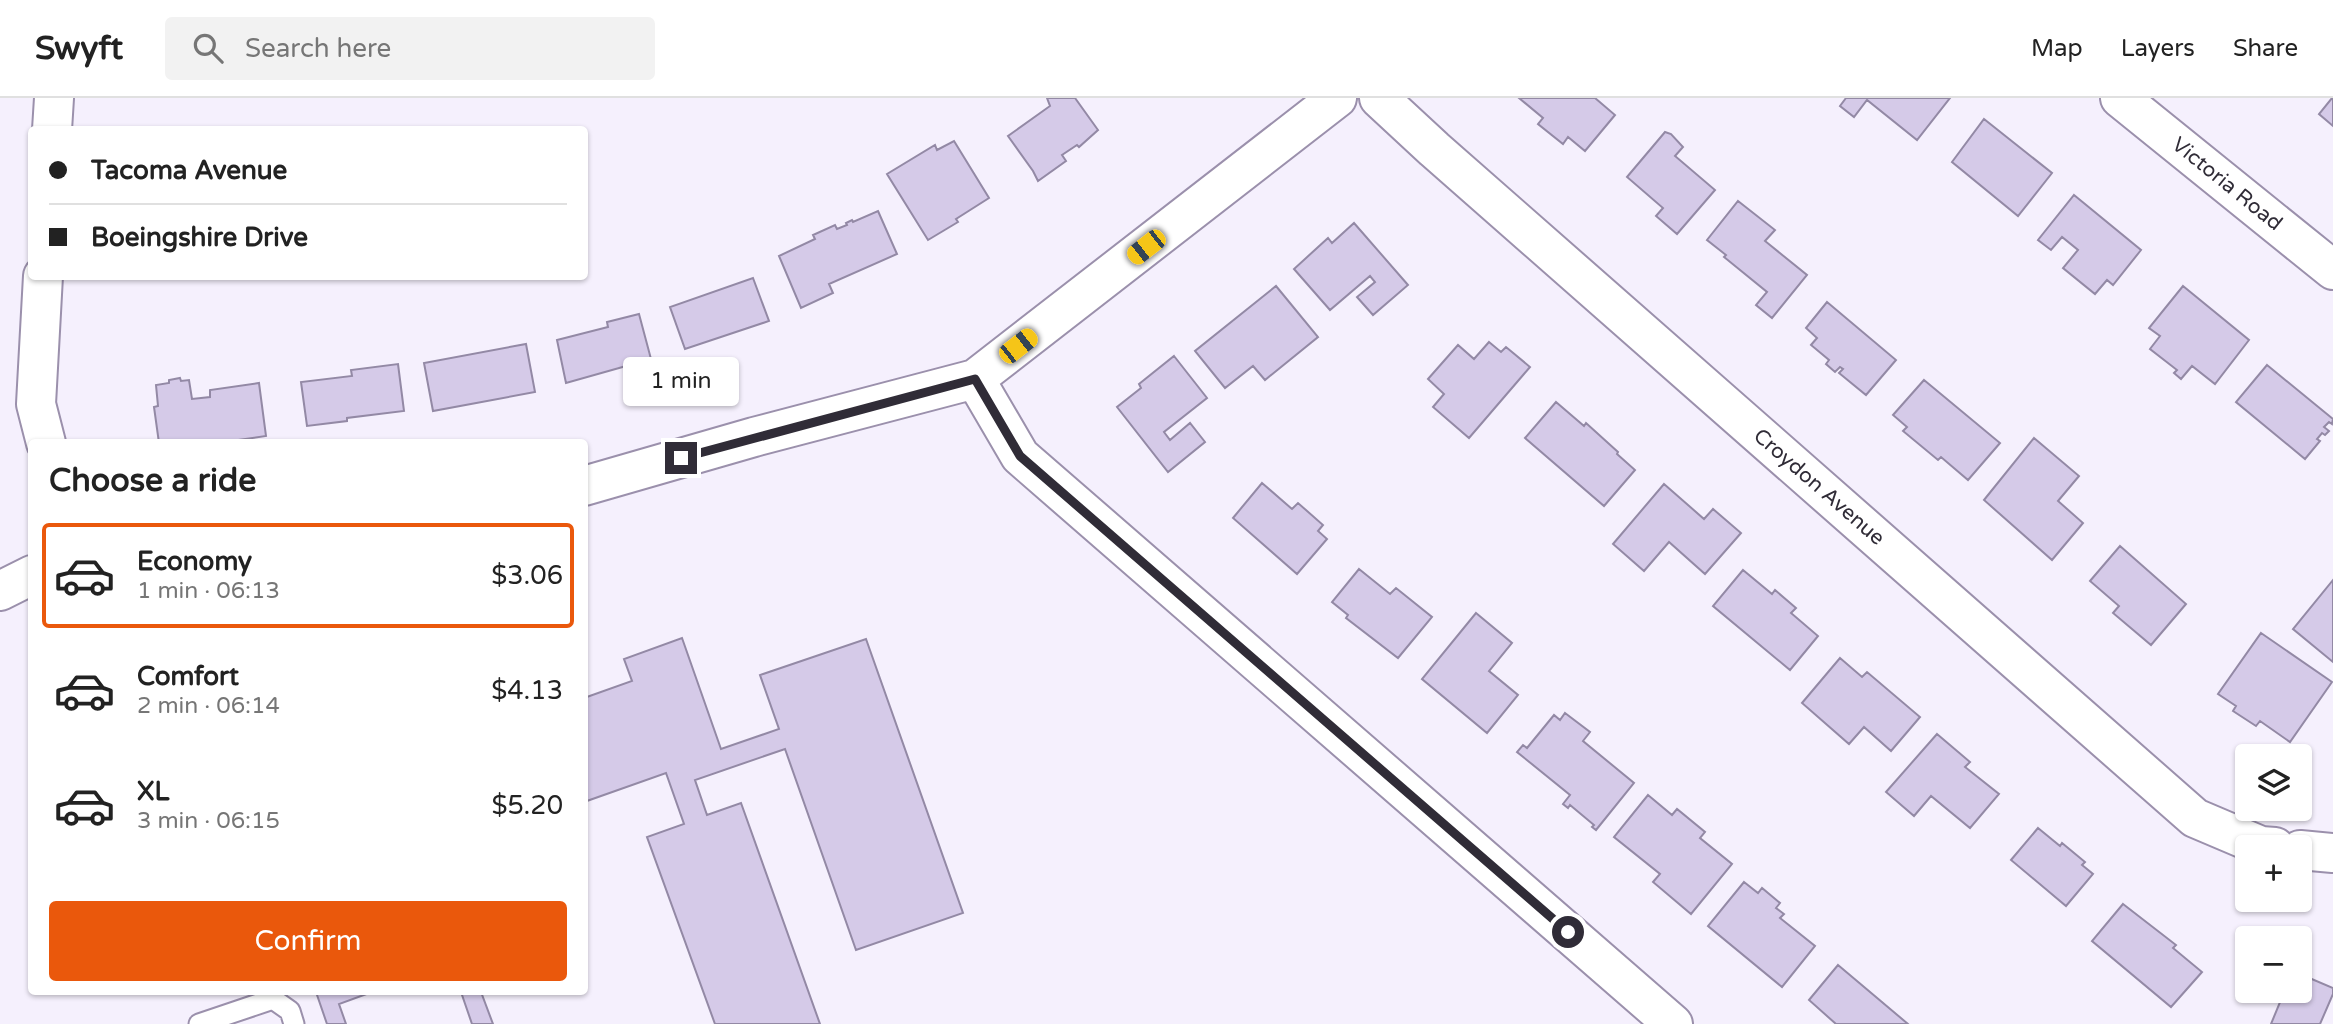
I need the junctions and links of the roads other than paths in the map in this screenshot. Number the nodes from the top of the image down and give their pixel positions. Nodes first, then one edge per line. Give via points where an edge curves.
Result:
1 (54, 98) edge
2 (1337, 98) edge
3 (1379, 98) edge
4 (2120, 98) edge
5 (52, 126) edge
6 (2333, 270) edge
7 (43, 280) edge
8 (975, 379) junction
9 (45, 439) edge
10 (588, 485) edge
11 (28, 577) edge
12 (0, 591) edge
13 (2235, 835) edge
14 (2312, 850) edge
15 (2333, 853) edge
16 (199, 1024) edge
17 (294, 1024) edge
18 (1673, 1024) edge

1 - 5 street
2 - 8 street
3 - 13 street, Croydon Avenue via 2195,818
4 - 6 street, Victoria Road
7 - 9 street via 36,404
8 - 10 street
8 - 18 street via 1020,456
11 - 12 street
14 - 15 street
16 - 17 lane via 273,999 290,1011

